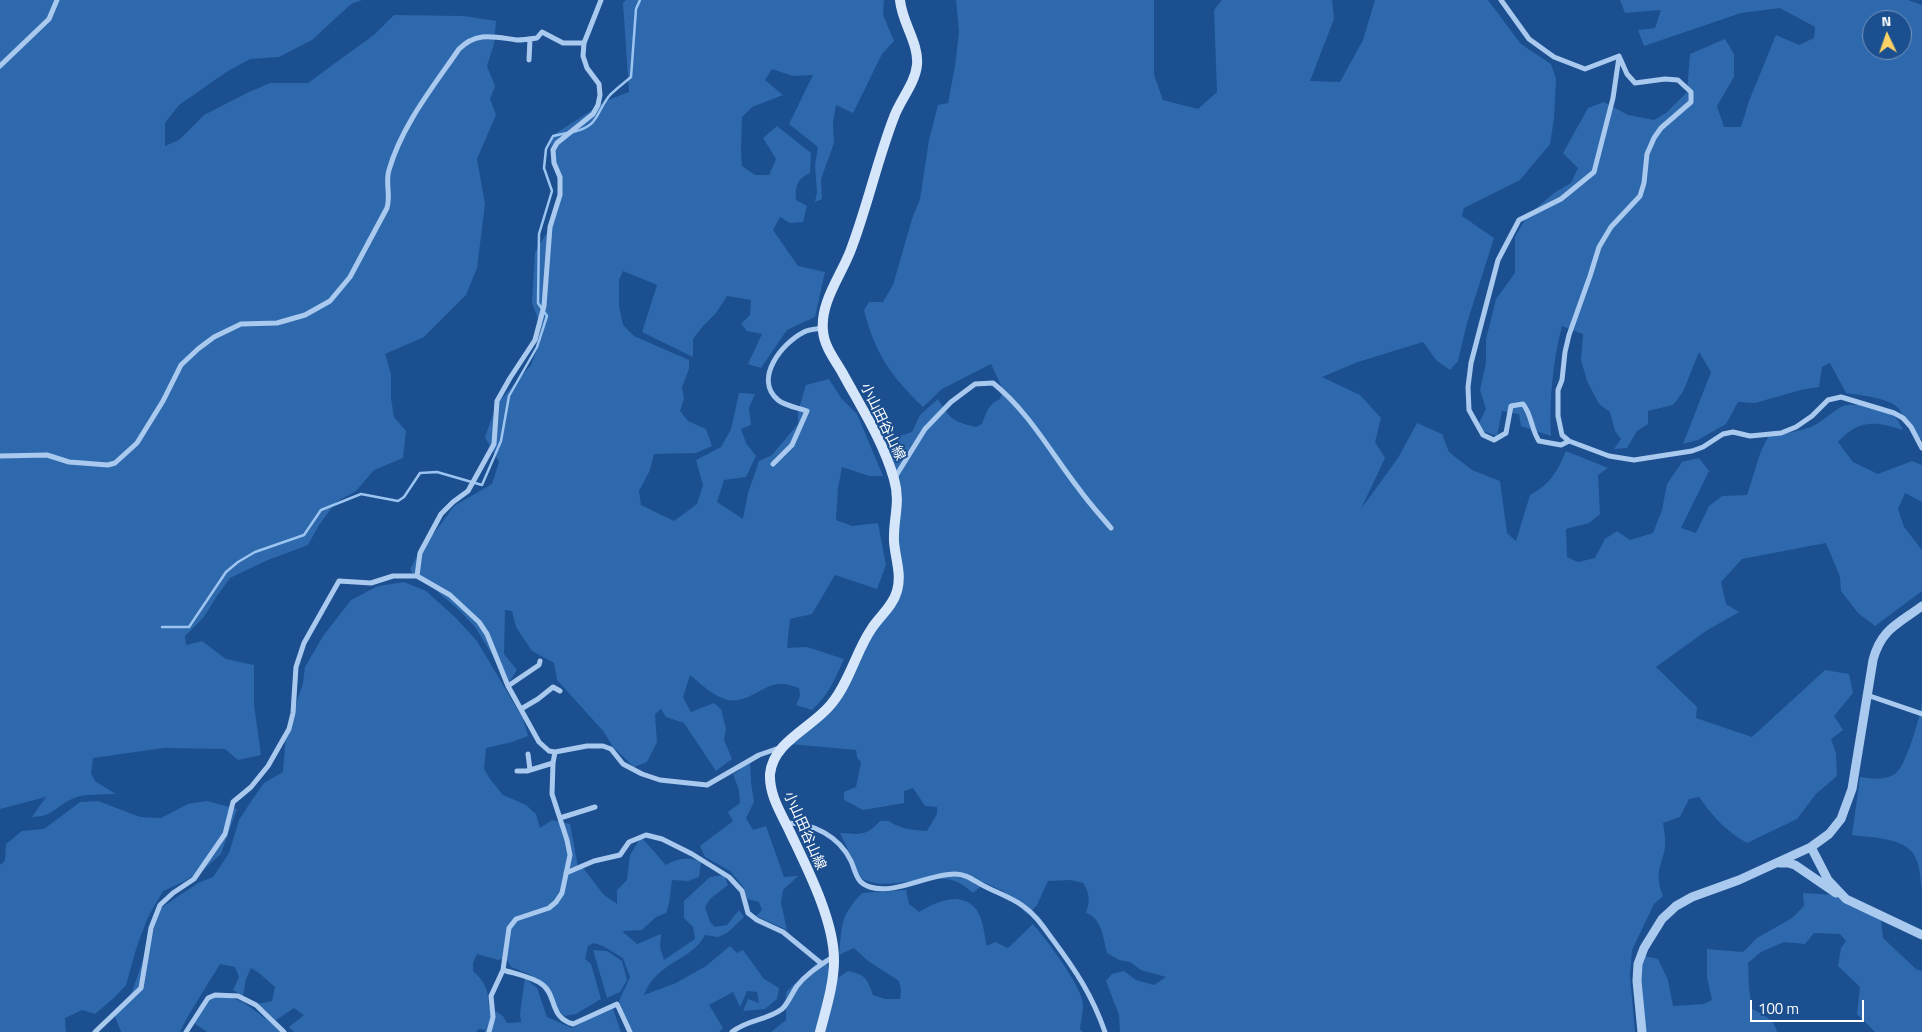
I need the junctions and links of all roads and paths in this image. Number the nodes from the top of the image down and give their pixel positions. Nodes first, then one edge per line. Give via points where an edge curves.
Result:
1 (57, 0) edge
2 (601, 0) edge
3 (900, 0) edge
4 (1501, 0) edge
5 (530, 39) junction
6 (584, 42) junction
7 (1619, 56) junction
8 (529, 60) dead end
9 (0, 66) edge
10 (823, 328) junction
11 (1569, 441) junction
12 (1922, 448) edge
13 (0, 456) edge
14 (773, 464) dead end
15 (894, 479) junction
16 (1111, 528) dead end
17 (417, 576) junction
18 (1922, 606) edge
19 (540, 661) dead end
20 (508, 686) junction
21 (560, 691) dead end
22 (1867, 695) junction
23 (521, 709) junction
24 (1922, 714) edge
25 (782, 748) junction
26 (555, 752) junction
27 (528, 754) dead end
28 (553, 763) junction
29 (530, 770) junction
30 (517, 771) dead end
31 (595, 807) dead end
32 (560, 818) junction
33 (785, 823) junction
34 (1811, 848) junction
35 (1778, 863) junction
36 (566, 873) junction
37 (1846, 899) junction
38 (1922, 935) edge
39 (834, 956) junction
40 (822, 964) junction
41 (503, 970) junction
42 (95, 1032) edge
43 (186, 1032) edge
44 (284, 1032) edge
45 (489, 1032) edge
46 (630, 1032) edge
47 (732, 1032) edge
48 (820, 1032) edge
49 (1105, 1032) edge
50 (1642, 1032) edge

1 - 9 street via 49,19
2 - 6 street
3 - 10 main road, 小山田谷山線 via 902,15 915,48 916,69 894,115 850,253 826,306
4 - 7 street via 1524,35 1554,57 1585,69
5 - 6 street via 546,32 563,43
5 - 8 street
5 - 13 street via 473,38 459,49 401,137 388,171 390,200 387,208 350,277 330,300 305,315 277,323 234,326 198,348 181,365 137,443 115,463 69,462 47,455
6 - 17 street via 583,56 599,84 600,95 593,114 557,143 553,150 560,177 560,195 550,228 544,306 536,340 497,401 494,444 468,491 441,514 420,553
7 - 11 street via 1635,83 1678,80 1691,92 1691,102 1660,128 1647,154 1640,196 1611,227 1599,247 1569,335 1558,390 1560,432
7 - 11 street via 1611,106 1594,172 1561,198 1519,220 1498,260 1471,363 1469,410 1483,435 1494,440 1506,433 1511,406 1523,404 1529,411 1539,441 1561,445
10 - 14 street via 805,331 790,341 772,363 768,381 770,392 779,402 807,410 792,445
10 - 15 main road, 小山田谷山線 via 828,348 880,442
11 - 12 street via 1624,460 1692,451 1723,434 1781,433 1812,416 1828,400 1842,397 1903,418
15 - 16 street via 925,430 951,402 975,384 993,383 1011,398
15 - 25 main road, 小山田谷山線 via 898,500 894,540 899,568 896,595 865,640 835,700
17 - 20 street via 450,595 479,622
17 - 42 street via 393,576 371,583 340,581 304,643 296,667 293,713 286,734 268,766 233,802 225,834 194,879 160,905 151,928 141,988
18 - 22 street via 1891,627 1878,643
19 - 20 street via 539,665
20 - 23 street
21 - 23 street via 553,687
22 - 24 street
22 - 34 street via 1849,801 1835,828
23 - 26 street via 539,742
25 - 26 street via 759,755 707,785 660,780 642,774 623,764 611,749 603,746
25 - 33 main road, 小山田谷山線 via 774,760 770,778 772,795
26 - 28 street
27 - 29 street
28 - 29 street
28 - 32 street via 552,794
29 - 30 street
31 - 32 street
32 - 36 street via 570,855
33 - 39 main road, 小山田谷山線 via 828,919
33 - 49 street via 822,830 841,845 858,881 869,887 887,889 931,877 965,874 1022,905 1040,922 1078,973
34 - 35 street
34 - 37 street via 1828,880
35 - 37 street via 1795,865
35 - 50 street via 1692,897 1662,919 1638,964
36 - 40 street via 594,861 620,855 629,842 646,835 662,839 729,877 742,891 748,913 783,932
36 - 41 street via 562,893 556,902 549,908 516,919 509,928
37 - 38 street
39 - 40 street
39 - 48 main road, 小山田谷山線 via 832,982
40 - 47 street via 798,984 783,1008 745,1023
41 - 45 street via 491,996 493,1017
41 - 46 street via 545,986 557,1013 565,1022 573,1024 617,1004
43 - 44 street via 208,998 215,995 238,996 256,1005

